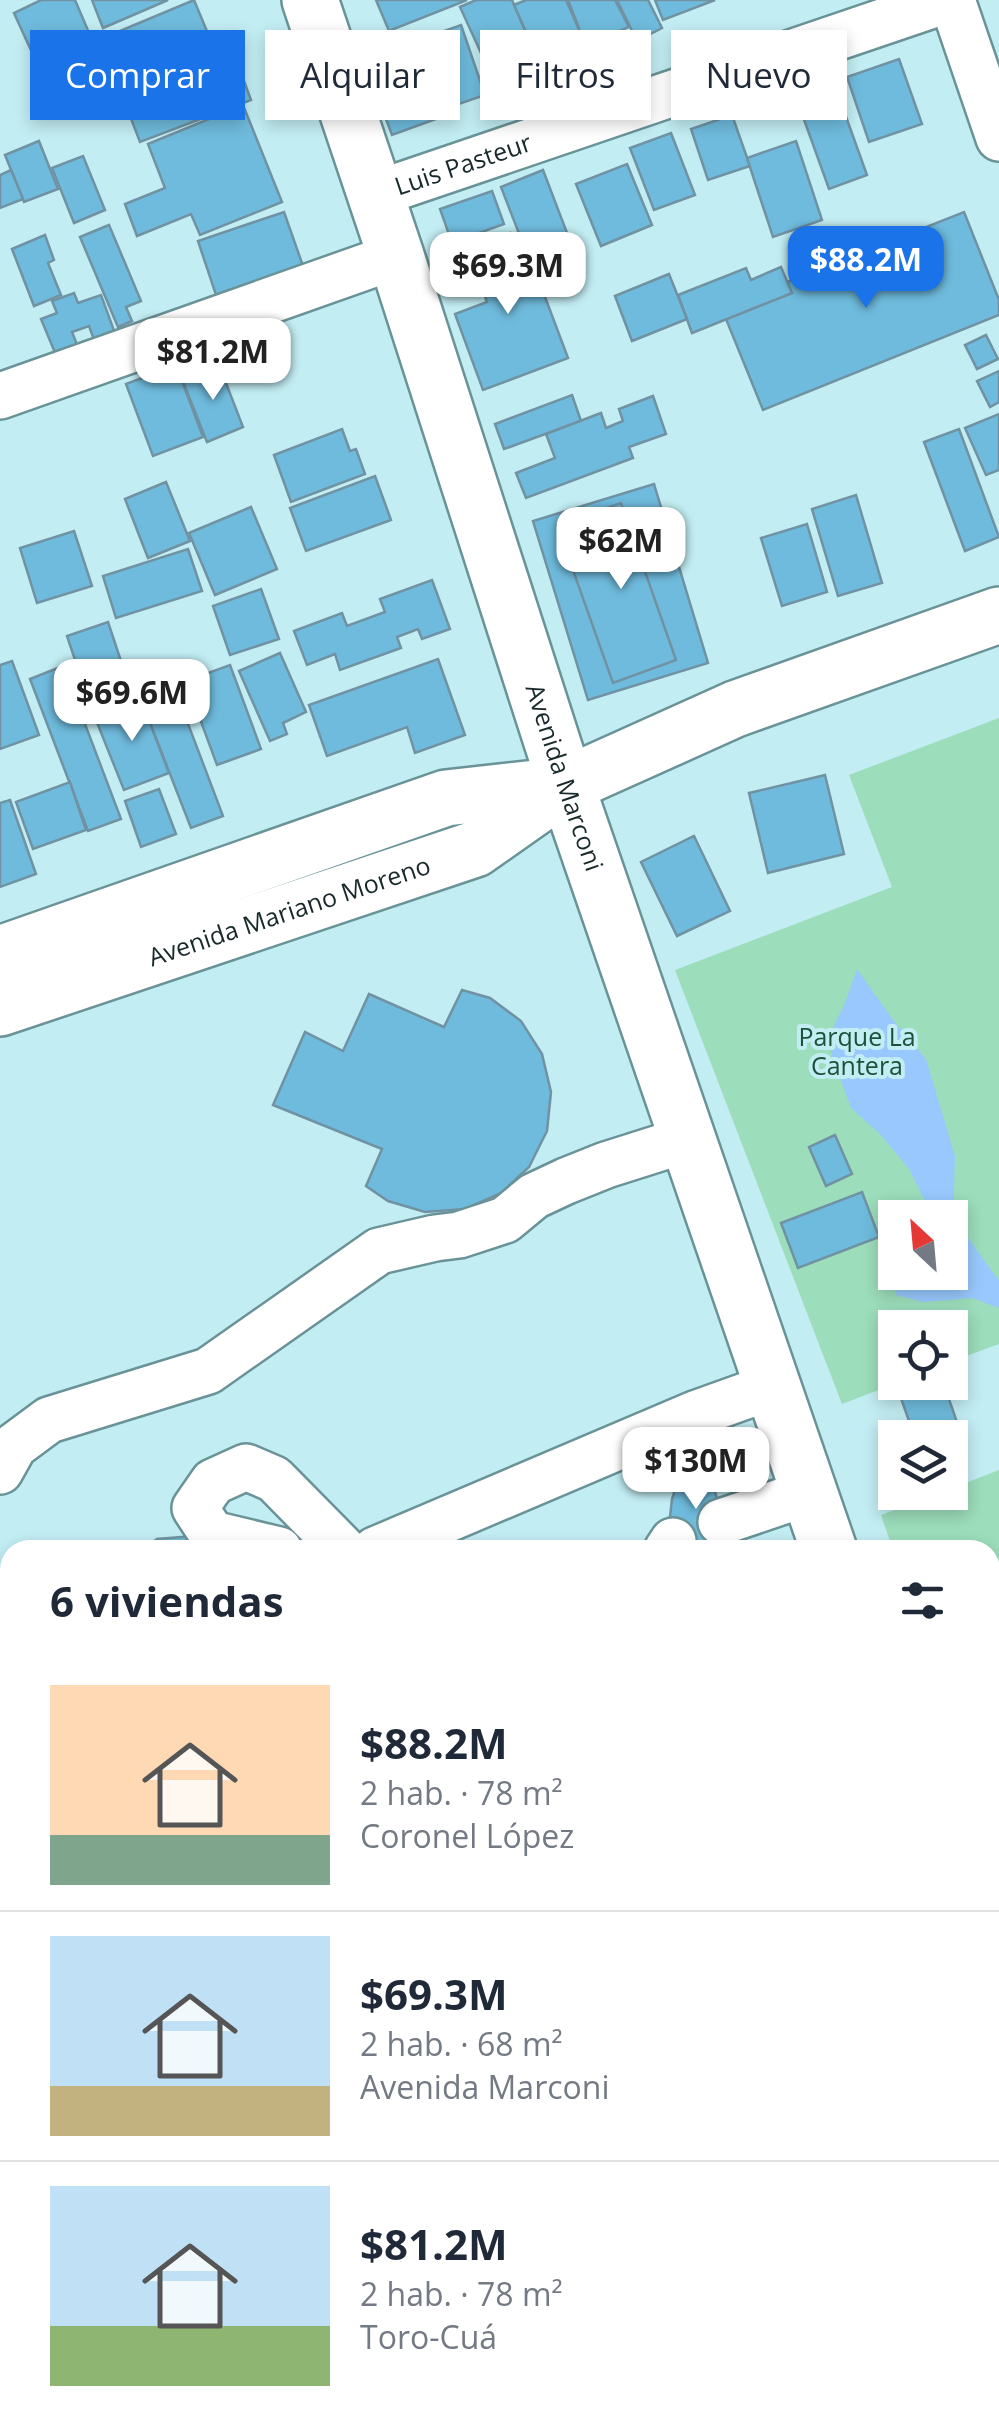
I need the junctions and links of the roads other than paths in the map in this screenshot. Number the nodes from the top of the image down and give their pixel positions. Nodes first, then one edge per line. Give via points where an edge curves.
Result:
1 (310, 0) edge
2 (950, 0) edge
3 (999, 138) edge
4 (376, 194) junction
5 (396, 256) junction
6 (0, 396) edge
7 (999, 615) edge
8 (566, 784) junction
9 (0, 954) edge
10 (0, 1008) edge
11 (688, 1139) junction
12 (773, 1386) junction
13 (0, 1471) edge
14 (810, 1492) junction
15 (720, 1522) dead end
16 (237, 1540) edge
17 (334, 1540) edge
18 (399, 1540) edge
19 (827, 1540) edge

1 - 4 main road, Avenida Marconi
2 - 3 street
2 - 4 street, Luis Pasteur
4 - 5 main road, Avenida Marconi
5 - 6 street
5 - 8 main road, Avenida Marconi
7 - 8 main road, Avenida Mariano Moreno via 734,709
8 - 9 main road, Avenida Mariano Moreno via 446,798
8 - 10 main road, Avenida Mariano Moreno via 475,849
8 - 11 main road, Avenida Marconi
11 - 12 main road, Avenida Marconi
11 - 13 street via 566,1181 505,1220 379,1251 208,1371 49,1420 14,1446
12 - 14 main road, Avenida Marconi
12 - 18 street
14 - 15 street
14 - 19 main road, Avenida Marconi
16 - 17 street via 212,1534 195,1508 213,1482 246,1467 274,1479

